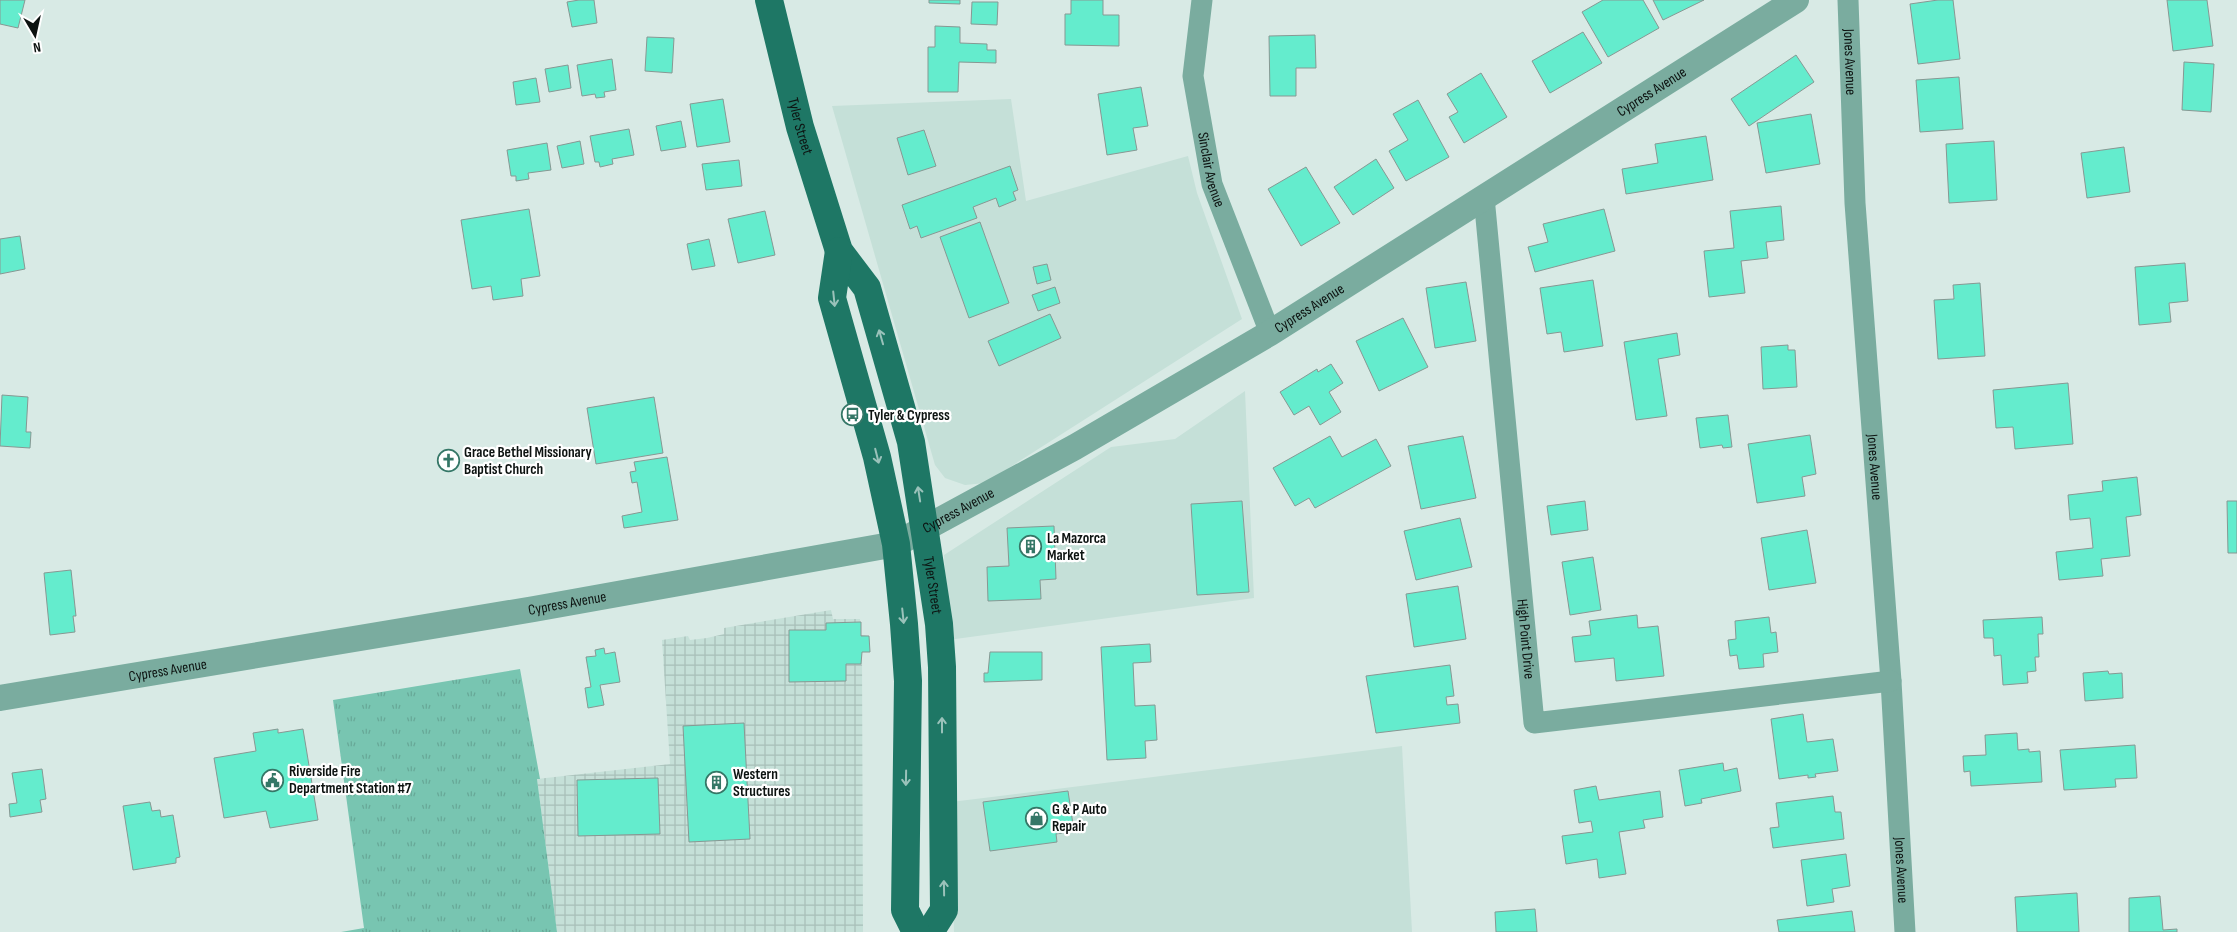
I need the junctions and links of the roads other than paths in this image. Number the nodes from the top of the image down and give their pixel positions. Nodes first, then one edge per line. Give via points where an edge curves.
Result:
1 (769, 0) edge
2 (1202, 0) edge
3 (1796, 0) edge
4 (1848, 0) edge
5 (1484, 197) junction
6 (839, 251) junction
7 (1270, 333) junction
8 (925, 527) junction
9 (896, 544) junction
10 (1891, 681) junction
11 (0, 698) edge
12 (916, 932) edge
13 (930, 932) edge
14 (1905, 932) edge

1 - 6 main road, Tyler Street via 800,127
2 - 7 street, Sinclair Avenue via 1193,76 1212,184
3 - 5 street, Cypress Avenue
4 - 10 street, Jones Avenue via 1856,202
5 - 7 street, Cypress Avenue
5 - 10 street, High Point Drive via 1534,723
8 -> 6 main road, Tyler Street via 911,442 867,288
6 -> 9 main road, Tyler Street via 832,298 877,457
7 - 8 street, Cypress Avenue via 1075,447
8 - 9 street, Cypress Avenue
13 -> 8 main road, Tyler Street via 944,910 942,667
9 - 11 street, Cypress Avenue via 541,608
9 -> 12 main road, Tyler Street via 908,681 905,910
10 - 14 street, Jones Avenue

